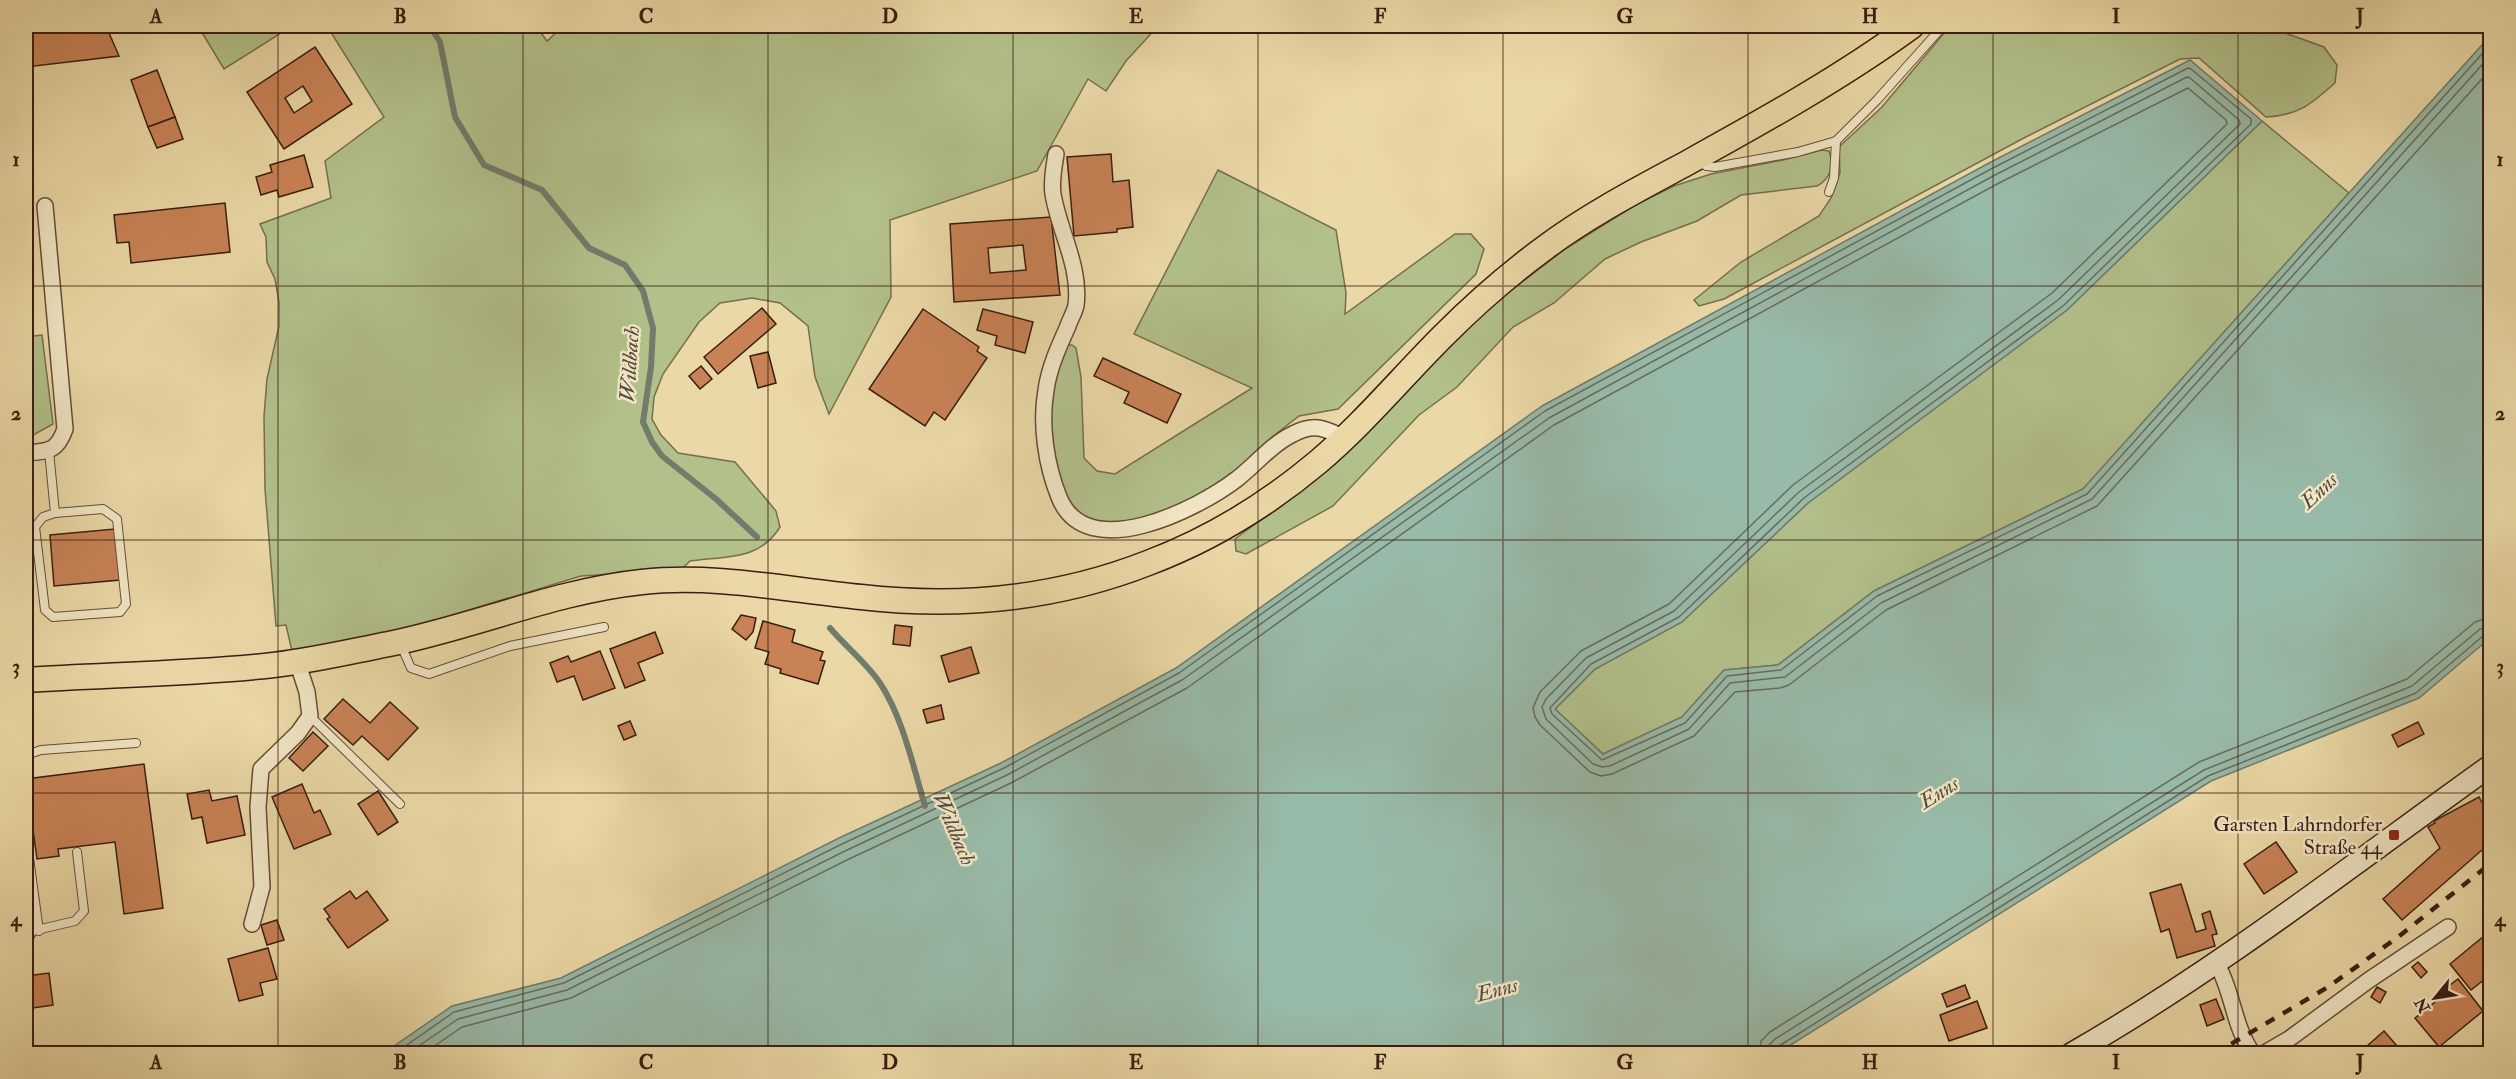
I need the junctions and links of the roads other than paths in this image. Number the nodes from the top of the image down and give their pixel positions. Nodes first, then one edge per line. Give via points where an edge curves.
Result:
1 (1912, 26) edge
2 (1943, 26) edge
3 (1836, 141) junction
4 (1056, 154) dead end
5 (1695, 158) junction
6 (1829, 192) dead end
7 (45, 206) dead end
8 (1344, 438) junction
9 (49, 451) junction
10 (26, 453) edge
11 (56, 513) junction
12 (604, 627) dead end
13 (399, 642) junction
14 (297, 661) junction
15 (26, 680) edge
16 (310, 716) junction
17 (136, 743) dead end
18 (26, 755) edge
19 (2490, 766) edge
20 (400, 804) dead end
21 (26, 836) edge
22 (77, 852) dead end
23 (252, 924) dead end
24 (2448, 927) dead end
25 (31, 932) edge
26 (2216, 962) junction
27 (2071, 1053) edge
28 (2253, 1053) edge
29 (2263, 1053) edge

1 - 5 main road via 1819,87
2 - 3 lane
3 - 5 lane via 1715,167
3 - 6 lane via 1834,178
4 - 8 street via 1053,194 1077,284 1076,306 1046,390 1045,424 1052,479 1062,504 1076,519 1107,531 1137,528 1182,511 1236,480 1292,434 1323,428
5 - 8 main road via 1552,242 1500,282
7 - 9 street via 65,429 60,443
8 - 13 main road via 1281,491 1194,543 1106,579 1056,590 968,602 920,602 699,580 647,581 585,591
9 - 10 street
9 - 11 lane
11 - 11 lane via 43,517 35,527 45,610 53,617 120,612 126,604 117,519 103,509
12 - 13 lane via 510,646 429,674 411,668
13 - 14 main road
14 - 15 main road via 179,673
14 - 16 street
16 - 20 lane
16 - 23 street via 261,769 258,807 262,888
17 - 18 lane via 41,750
19 - 26 street
21 - 25 lane
22 - 25 lane via 84,911 75,921
24 - 29 street via 2289,1039
26 - 27 street
26 - 28 street via 2226,981 2238,1026

